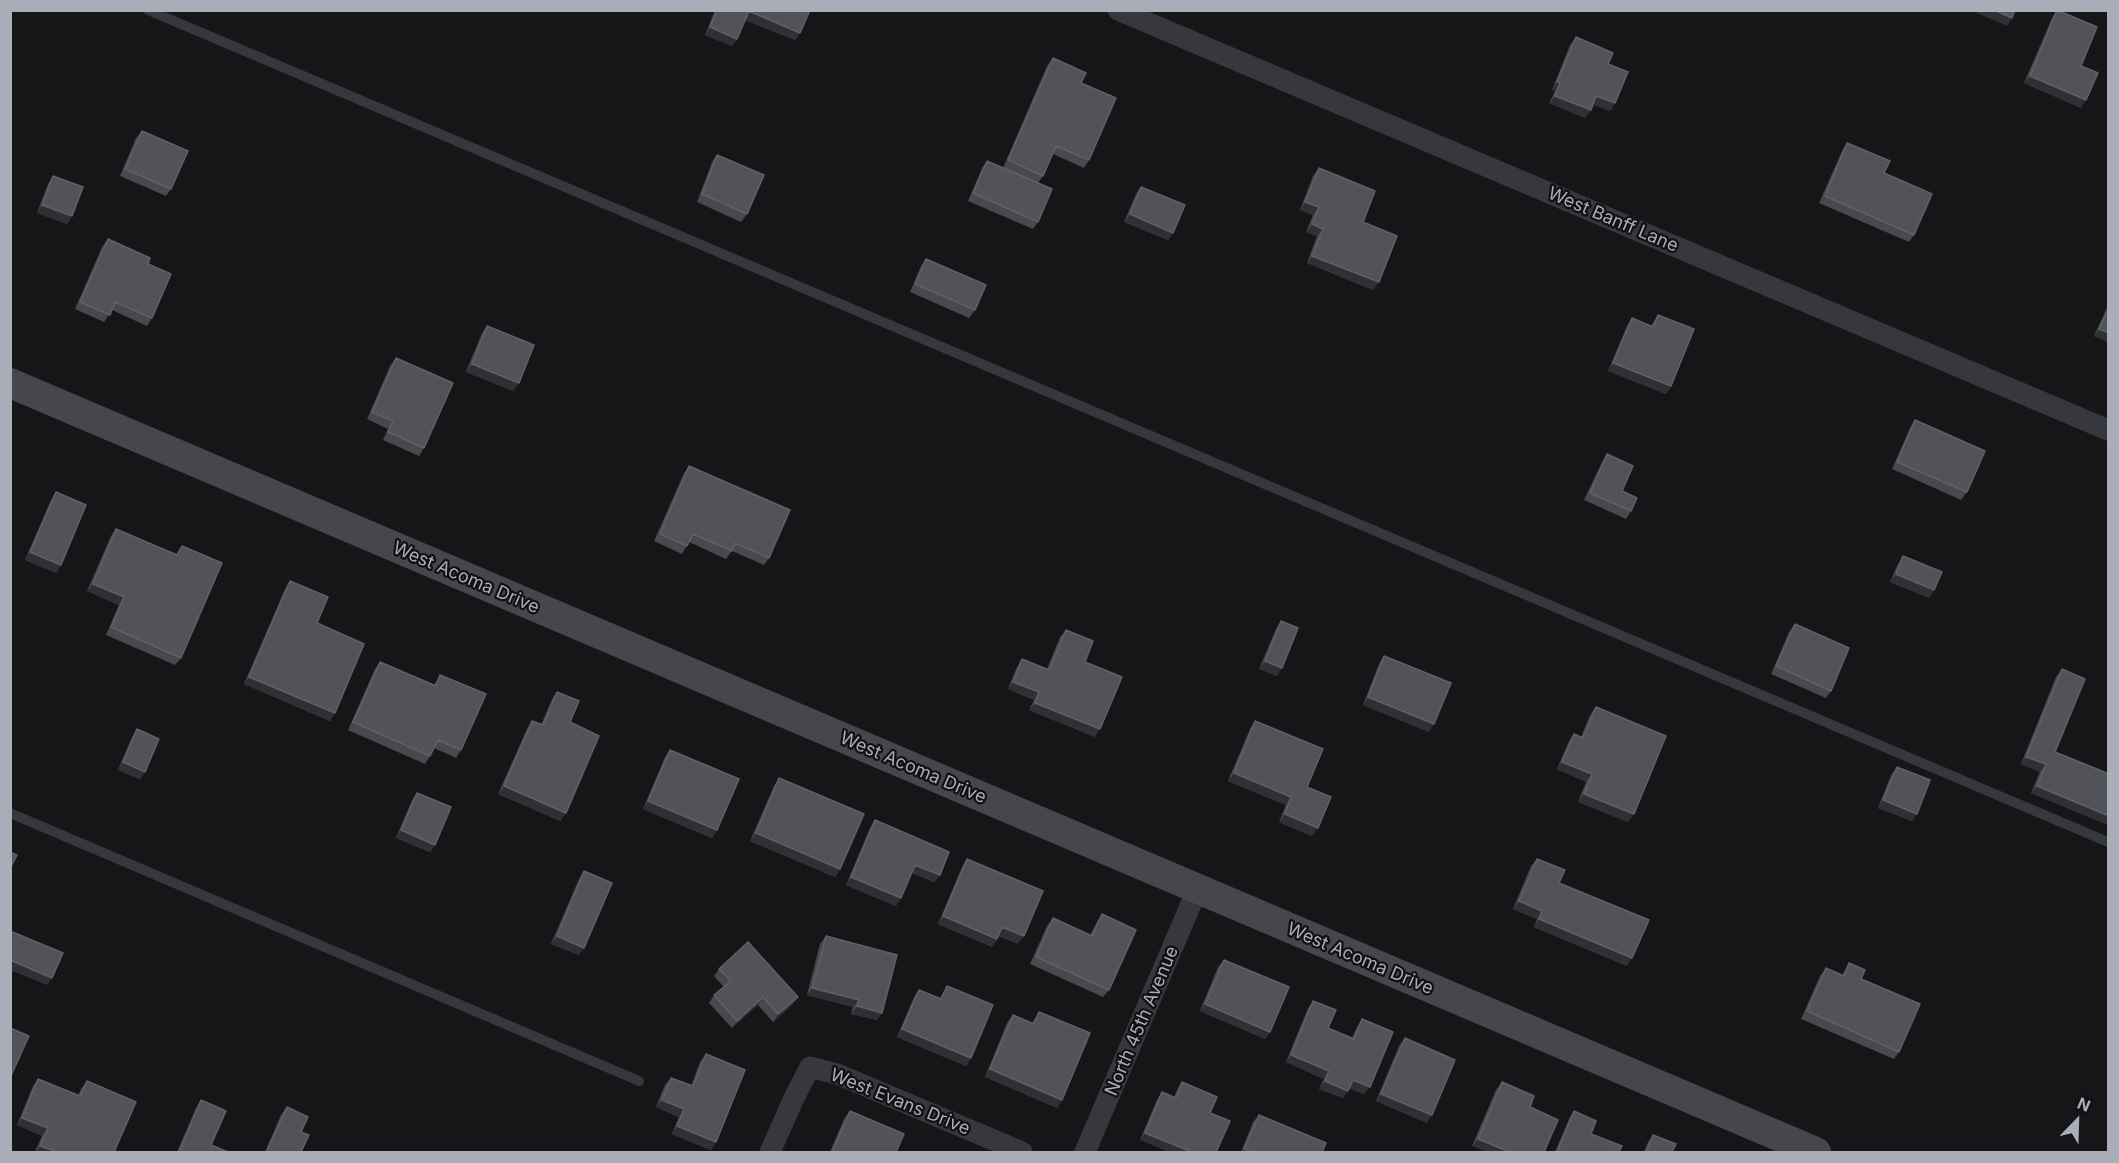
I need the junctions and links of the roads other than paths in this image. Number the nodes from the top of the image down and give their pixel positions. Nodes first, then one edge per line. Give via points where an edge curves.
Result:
1 (148, 10) edge
2 (1118, 10) edge
3 (10, 383) edge
4 (2109, 430) edge
5 (10, 813) edge
6 (2109, 842) edge
7 (1197, 890) junction
8 (639, 1081) dead end
9 (770, 1152) edge
10 (1022, 1152) edge
11 (1085, 1152) edge
12 (1816, 1152) edge

1 - 6 lane
2 - 4 street, West Banff Lane
3 - 7 street, West Acoma Drive
5 - 8 lane
7 - 11 street, North 45th Avenue
7 - 12 street, West Acoma Drive
9 - 10 street, West Evans Drive via 810,1067 837,1074

